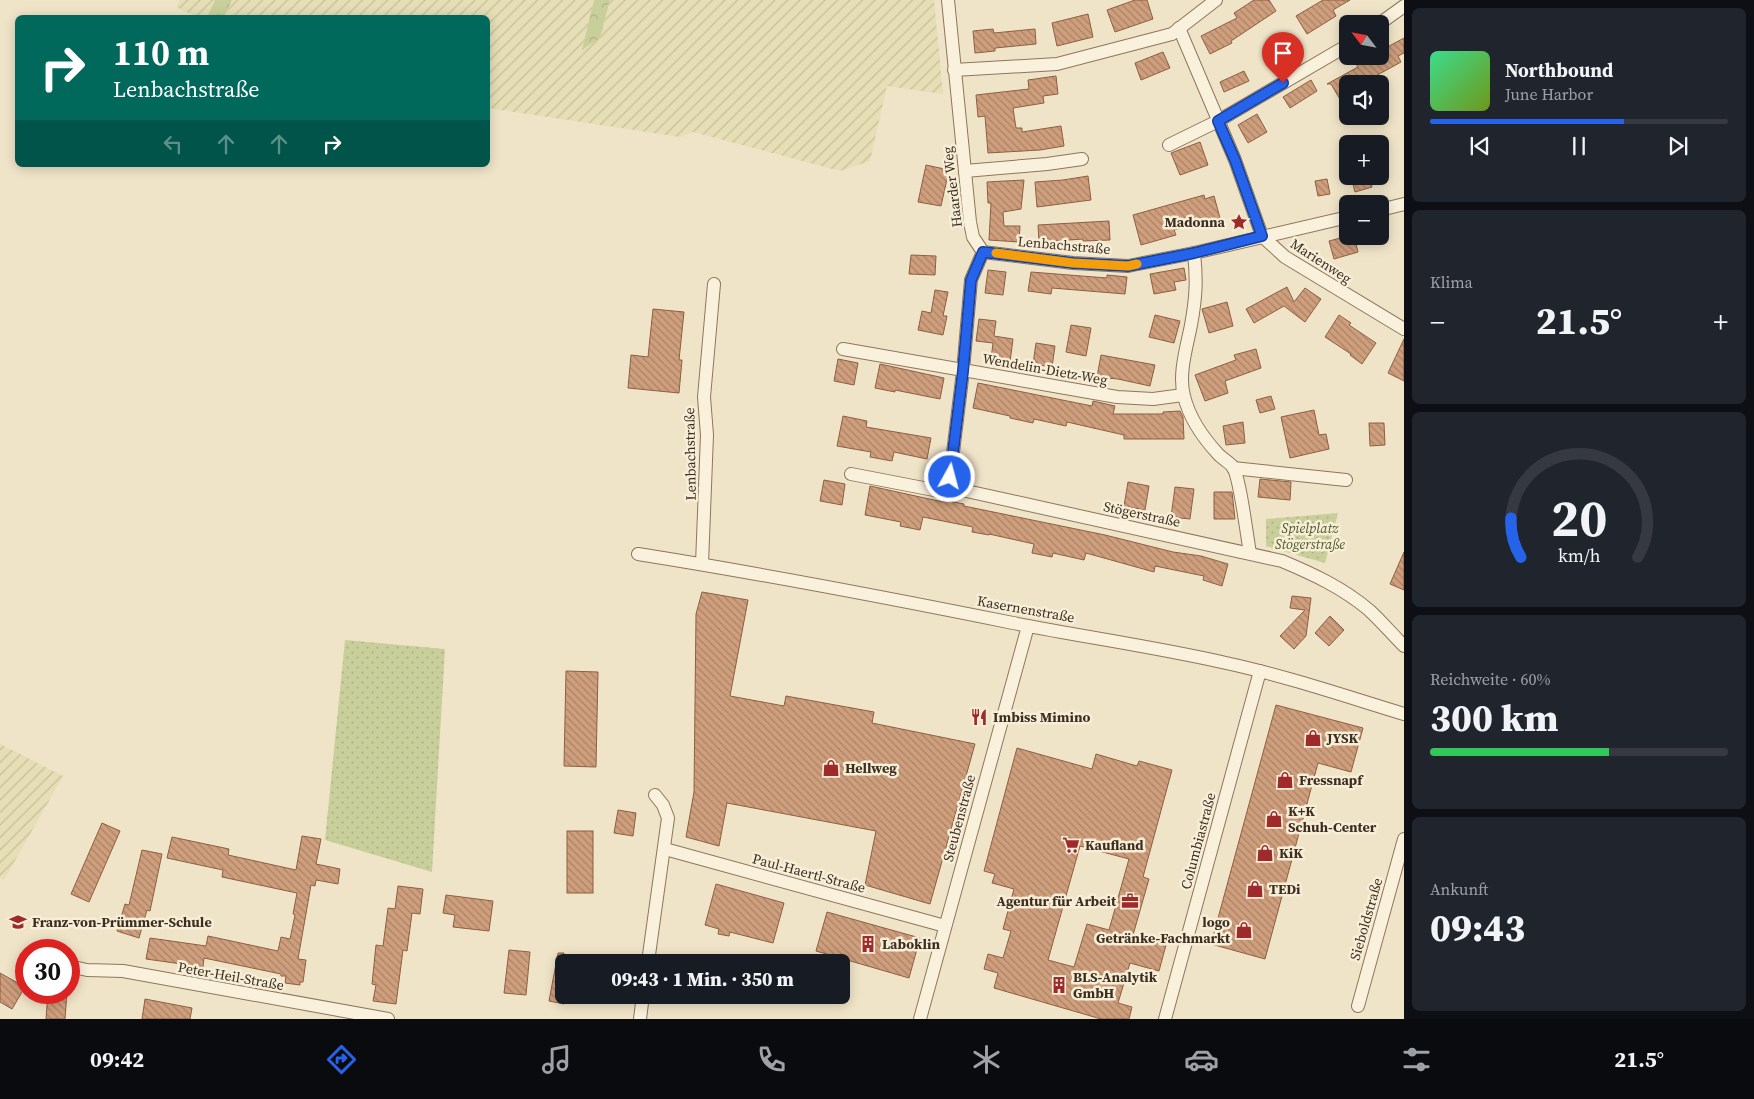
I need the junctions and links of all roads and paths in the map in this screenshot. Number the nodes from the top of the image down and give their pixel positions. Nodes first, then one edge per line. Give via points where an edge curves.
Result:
1 (948, 0) edge
2 (1216, 0) edge
3 (1404, 6) edge
4 (1389, 17) edge
5 (1179, 28) junction
6 (1339, 50) edge
7 (954, 70) junction
8 (1218, 121) junction
9 (1169, 145) dead end
10 (1082, 159) dead end
11 (965, 171) junction
12 (1404, 204) edge
13 (1389, 208) edge
14 (1339, 219) edge
15 (1262, 236) junction
16 (983, 252) junction
17 (1194, 253) junction
18 (714, 284) dead end
19 (1404, 329) edge
20 (843, 349) dead end
21 (963, 371) junction
22 (1183, 395) junction
23 (1233, 468) junction
24 (851, 474) dead end
25 (1346, 480) dead end
26 (954, 485) junction
27 (1250, 553) junction
28 (638, 554) dead end
29 (702, 564) junction
30 (1028, 626) junction
31 (1404, 646) edge
32 (1260, 671) junction
33 (1404, 714) edge
34 (656, 795) dead end
35 (1404, 839) edge
36 (665, 849) junction
37 (945, 926) junction
38 (649, 954) edge
39 (80, 968) edge
40 (642, 1004) edge
41 (1358, 1006) dead end
42 (388, 1019) edge
43 (640, 1019) edge
44 (920, 1019) edge
45 (1165, 1019) edge

1 - 7 street, Haarder Weg
2 - 5 street
3 - 4 street
5 - 7 street via 1172,34 1057,64
5 - 8 street, Marienweg
6 - 8 street
7 - 11 street, Haarder Weg
8 - 9 street
8 - 15 street, Marienweg
10 - 11 street
11 - 16 street, Haarder Weg via 970,222
12 - 13 street
14 - 15 street, Lenbachstraße
15 - 17 street, Lenbachstraße
15 - 19 street, Marienweg via 1290,261
16 - 17 street, Lenbachstraße via 1128,266
16 - 21 street via 971,280
17 - 22 street via 1197,279 1192,324 1182,366
18 - 29 street, Lenbachstraße via 704,397 708,435
20 - 21 street, Wendelin-Dietz-Weg
21 - 22 street, Wendelin-Dietz-Weg via 1117,397 1153,399
21 - 26 street via 950,477
22 - 23 street via 1207,440
23 - 25 street
23 - 27 street
24 - 26 street via 939,491
26 - 27 street, Stögerstraße via 962,490
27 - 31 street, Stögerstraße via 1282,561 1342,590 1368,610
28 - 29 street, Kasernenstraße
29 - 30 street, Kasernenstraße
30 - 32 street, Kasernenstraße
30 - 37 street, Steubenstraße
32 - 33 street, Kasernenstraße
32 - 45 street, Columbiastraße
34 - 36 street via 668,818
35 - 41 street, Sieboldstraße
36 - 37 street, Paul-Haertl-Straße
36 - 38 street
37 - 44 street, Steubenstraße
39 - 42 street, Peter-Heil-Straße via 123,971
40 - 43 street

